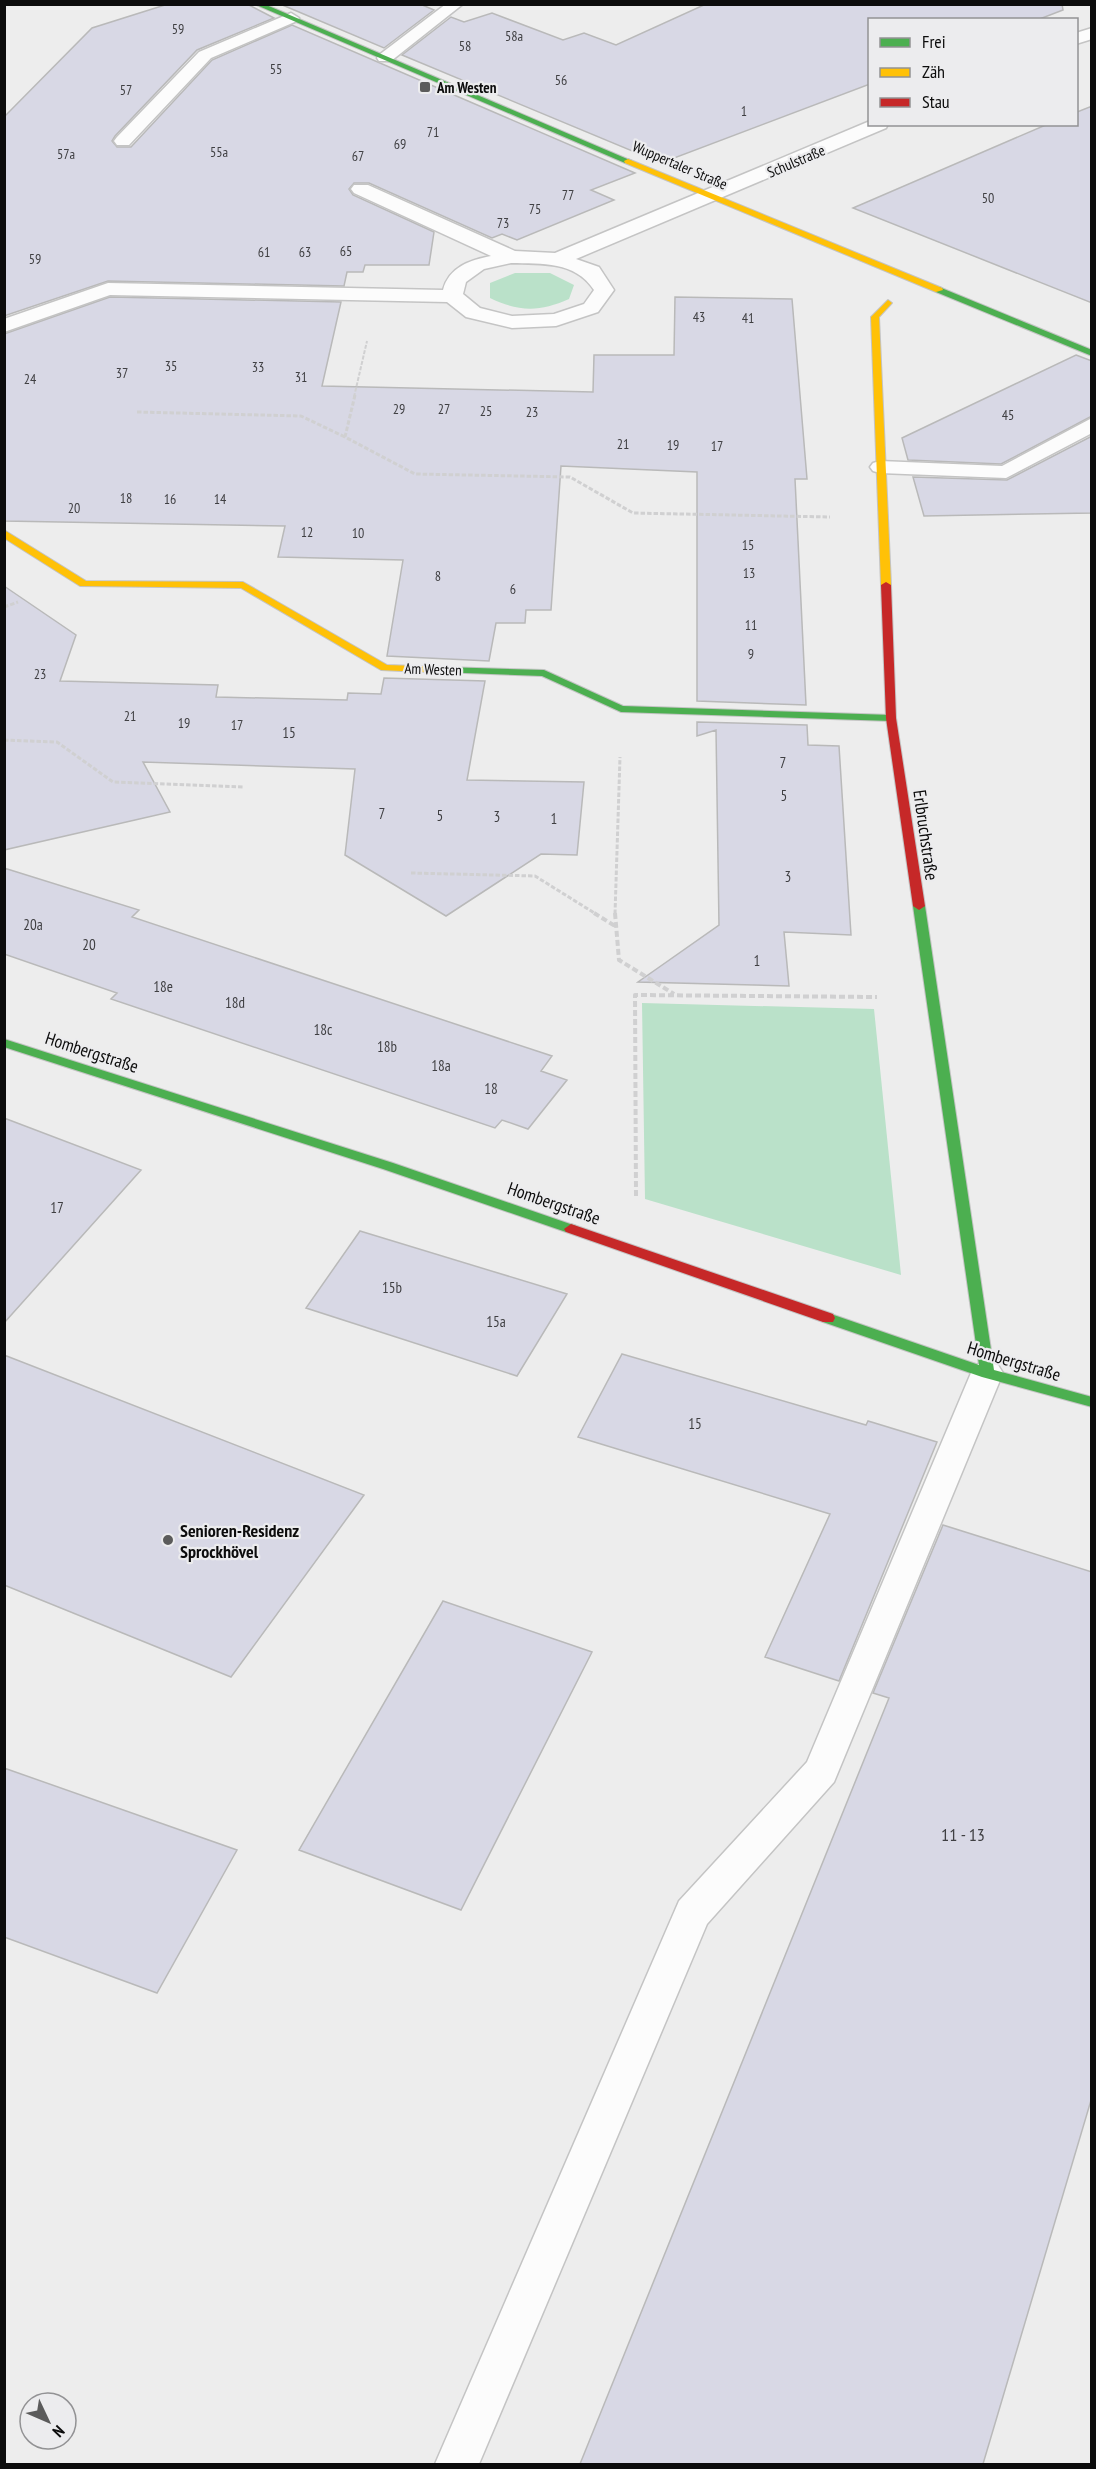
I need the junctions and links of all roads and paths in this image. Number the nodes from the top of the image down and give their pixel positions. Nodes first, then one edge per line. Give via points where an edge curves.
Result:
1 (257, 4) edge
2 (456, 4) edge
3 (291, 18) junction
4 (1092, 33) edge
5 (1078, 39) edge
6 (385, 58) junction
7 (874, 126) edge
8 (123, 141) dead end
9 (361, 189) dead end
10 (712, 196) junction
11 (511, 257) junction
12 (558, 260) junction
13 (378, 294) junction
14 (452, 296) junction
15 (888, 303) dead end
16 (4, 326) edge
17 (1092, 353) edge
18 (137, 412) dead end
19 (1092, 424) edge
20 (345, 437) junction
21 (880, 467) junction
22 (882, 519) junction
23 (4, 533) edge
24 (621, 709) junction
25 (891, 718) junction
26 (4, 740) edge
27 (244, 787) dead end
28 (411, 873) dead end
29 (615, 926) junction
30 (675, 995) junction
31 (931, 998) junction
32 (4, 1042) edge
33 (637, 1250) junction
34 (987, 1373) junction
35 (1092, 1402) edge
36 (458, 2464) edge

1 - 3 street, Wuppertaler Straße
2 - 6 lane
3 - 6 street, Wuppertaler Straße
3 - 8 lane via 205,55
4 - 5 street
6 - 10 street, Wuppertaler Straße
7 - 10 street, Schulstraße
9 - 11 street
10 - 12 street
10 - 17 street, Wuppertaler Straße
11 - 12 street
11 - 14 street via 477,265 456,279
12 - 14 street via 592,272 604,290 591,308 556,320 512,322 473,313
13 - 14 street
13 - 16 street via 108,289
13 - 20 path
15 - 21 street, Erlbruchstraße via 875,317
18 - 20 path via 301,416
19 - 21 lane via 1005,472
20 - 22 path via 415,474 570,477 633,513
21 - 22 street, Erlbruchstraße
22 - 25 street, Erlbruchstraße
23 - 24 street, Am Westen via 84,584 243,585 385,668 544,673
24 - 25 street, Am Westen
24 - 29 path
25 - 31 street, Erlbruchstraße
26 - 27 path via 57,742 113,782
28 - 29 path via 535,876
29 - 30 path via 619,960
30 - 31 path
30 - 33 path via 634,995
31 - 34 street, Erlbruchstraße
32 - 33 street, Hombergstraße
33 - 34 street, Hombergstraße
34 - 35 street, Hombergstraße
34 - 36 lane via 821,1771 692,1913

